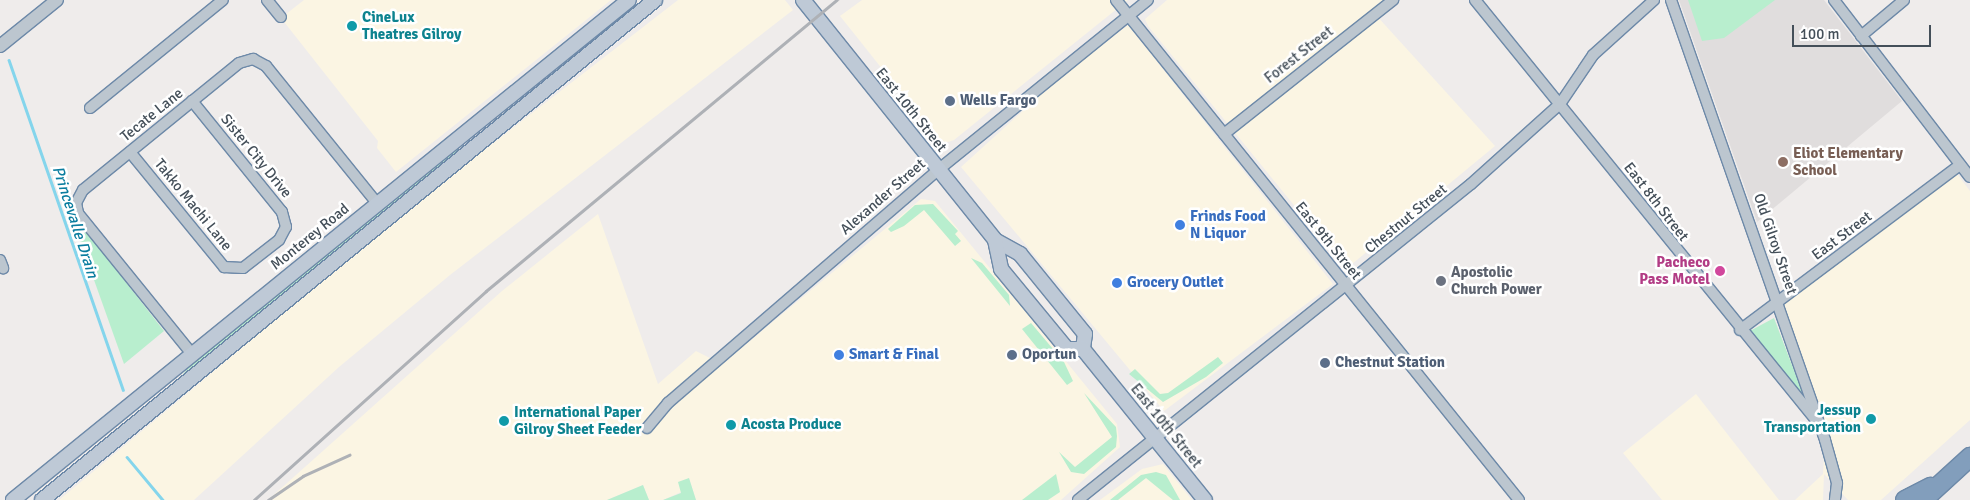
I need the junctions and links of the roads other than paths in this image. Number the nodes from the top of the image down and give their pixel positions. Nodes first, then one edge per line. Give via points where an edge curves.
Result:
1 (57, 0) edge
2 (223, 0) edge
3 (267, 0) edge
4 (629, 0) edge
5 (655, 0) edge
6 (803, 0) edge
7 (1116, 0) edge
8 (1148, 0) edge
9 (1393, 0) edge
10 (1475, 0) edge
11 (1654, 0) edge
12 (1671, 0) edge
13 (1834, 0) edge
14 (1904, 0) edge
15 (1128, 16) junction
16 (281, 17) dead end
17 (1862, 36) junction
18 (0, 46) edge
19 (192, 101) junction
20 (1560, 104) junction
21 (90, 108) dead end
22 (1224, 134) junction
23 (130, 152) junction
24 (1960, 165) junction
25 (938, 170) junction
26 (1970, 177) edge
27 (378, 203) junction
28 (995, 240) junction
29 (262, 254) joint
30 (1346, 287) junction
31 (1780, 302) junction
32 (1740, 330) junction
33 (1084, 348) junction
34 (192, 354) junction
35 (1816, 420) junction
36 (647, 428) dead end
37 (1155, 438) junction
38 (1970, 457) edge
39 (1945, 480) junction
40 (14, 500) edge
41 (42, 500) edge
42 (1078, 500) edge
43 (1205, 500) edge
44 (1519, 500) edge
45 (1835, 500) edge
46 (1905, 500) edge
47 (1923, 500) edge

1 - 18 street
2 - 21 street
3 - 16 street
4 - 27 main road, Monterey Road
5 - 41 main road
6 - 25 main road, East 10th Street
7 - 15 street, East 9th Street
8 - 15 street, Alexander Street
9 - 22 street, Forest Street
10 - 20 street, East 8th Street
11 - 20 street, Chestnut Street via 1593,55
12 - 31 street, Old Gilroy Street
13 - 17 street
14 - 17 street
15 - 22 street, East 9th Street
15 - 25 street, Alexander Street
17 - 24 street
19 - 23 street, Tecate Lane
19 - 27 street, Tecate Lane via 239,63 253,58 266,66
19 - 29 street, Sister City Drive via 285,217 282,236
20 - 30 street, Chestnut Street
20 - 32 street, East 8th Street
22 - 30 street, East 9th Street
23 - 29 street, Takko Machi Lane via 224,267 242,268
23 - 34 street, Tecate Lane via 83,190 76,203 80,217
24 - 26 street
24 - 31 street, East Street
25 - 28 main road, East 10th Street
25 - 36 street, Alexander Street via 668,403
27 - 34 main road, Monterey Road
28 - 33 main road, East 10th Street via 1020,254 1085,334
28 - 33 main road, East 10th Street via 1001,269 1066,349
30 - 37 street, Chestnut Street
30 - 44 street, East 9th Street
31 - 32 street, East Street
31 - 35 street, Old Gilroy Street
32 - 35 street, East 8th Street
33 - 37 main road, East 10th Street
34 - 40 main road, Monterey Road
35 - 45 street, Old Gilroy Street via 1838,483
37 - 42 street, Chestnut Street
37 - 43 main road, East 10th Street
38 - 39 highway
39 - 46 highway
39 - 47 highway

